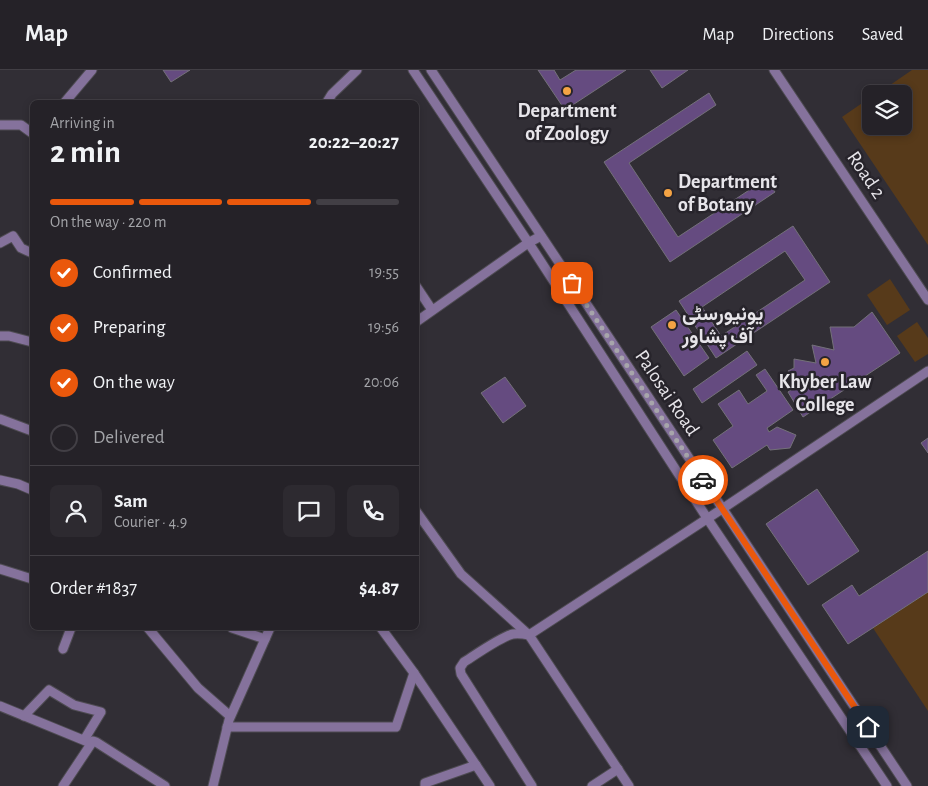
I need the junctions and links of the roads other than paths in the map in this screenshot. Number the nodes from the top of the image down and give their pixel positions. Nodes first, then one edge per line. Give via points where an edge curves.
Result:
1 (92, 70) edge
2 (357, 70) edge
3 (413, 70) edge
4 (774, 70) edge
5 (433, 73) edge
6 (422, 83) junction
7 (67, 100) edge
8 (328, 100) edge
9 (0, 125) edge
10 (30, 132) edge
11 (541, 236) junction
12 (0, 243) edge
13 (528, 243) junction
14 (30, 253) edge
15 (419, 290) edge
16 (928, 300) edge
17 (432, 310) junction
18 (419, 320) edge
19 (0, 336) edge
20 (30, 341) edge
21 (928, 371) edge
22 (0, 419) edge
23 (30, 430) edge
24 (0, 480) edge
25 (30, 489) edge
26 (722, 509) junction
27 (419, 515) edge
28 (707, 518) junction
29 (0, 568) edge
30 (30, 578) edge
31 (70, 630) edge
32 (150, 630) edge
33 (237, 630) edge
34 (269, 630) edge
35 (382, 630) edge
36 (529, 635) junction
37 (264, 640) junction
38 (63, 649) dead end
39 (414, 673) junction
40 (0, 706) edge
41 (24, 716) junction
42 (230, 716) junction
43 (227, 727) junction
44 (87, 742) junction
45 (476, 765) junction
46 (618, 769) junction
47 (63, 786) edge
48 (165, 786) edge
49 (214, 786) edge
50 (426, 786) edge
51 (490, 786) edge
52 (532, 786) edge
53 (592, 786) edge
54 (629, 786) edge
55 (887, 786) edge
56 (907, 786) edge

1 - 7 street
2 - 8 street
3 - 6 street
4 - 16 street, Road 2
5 - 6 street
5 - 11 street, Palosai Road
6 - 13 street
9 - 10 street via 21,125
11 - 13 street
11 - 26 street, Palosai Road
12 - 14 street via 13,236 21,248
13 - 17 street
13 - 28 street
15 - 17 street
17 - 18 street
19 - 20 street
21 - 26 street
22 - 23 street
24 - 25 street
26 - 28 street
26 - 56 street, Palosai Road
27 - 36 street via 460,574
28 - 36 street
28 - 55 street
29 - 30 street
31 - 38 street
32 - 42 street via 198,688
33 - 37 street
34 - 37 street
35 - 39 street
36 - 46 street
36 - 52 street via 512,634 464,662 460,668
37 - 42 street
39 - 43 street via 396,727
39 - 45 street
40 - 41 street
41 - 44 street
41 - 44 street via 49,690 74,705 101,712
42 - 43 street
43 - 49 street
44 - 47 street
44 - 48 street via 96,742
45 - 50 street via 425,783
45 - 51 street
46 - 53 street
46 - 54 street

